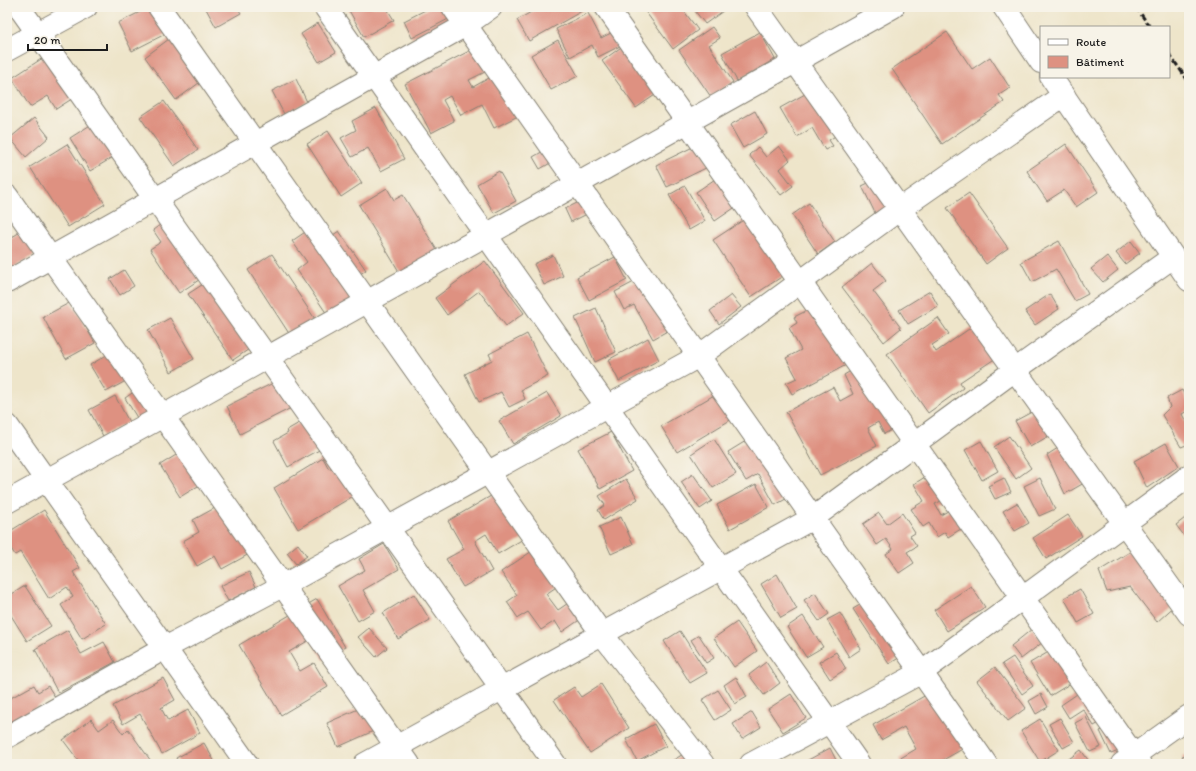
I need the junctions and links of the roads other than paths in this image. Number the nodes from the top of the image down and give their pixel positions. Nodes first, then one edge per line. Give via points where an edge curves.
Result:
1 (19, 7) edge
2 (86, 7) edge
3 (159, 7) edge
4 (326, 7) edge
5 (453, 7) edge
6 (491, 7) edge
7 (606, 7) edge
8 (756, 7) edge
9 (893, 7) edge
10 (1004, 7) edge
11 (466, 25) junction
12 (38, 33) junction
13 (7, 50) edge
14 (1040, 61) edge
15 (795, 62) junction
16 (374, 77) junction
17 (1052, 78) edge
18 (1064, 95) junction
19 (687, 122) junction
20 (255, 144) junction
21 (578, 183) junction
22 (7, 196) edge
23 (155, 200) junction
24 (900, 209) junction
25 (486, 235) junction
26 (1173, 257) junction
27 (51, 258) junction
28 (1189, 280) edge
29 (7, 282) edge
30 (800, 282) junction
31 (367, 302) junction
32 (699, 356) junction
33 (267, 358) junction
34 (1015, 370) junction
35 (607, 407) junction
36 (163, 416) junction
37 (7, 425) edge
38 (914, 444) junction
39 (488, 472) junction
40 (1189, 476) edge
41 (46, 480) junction
42 (7, 502) edge
43 (813, 518) junction
44 (1124, 524) junction
45 (388, 528) junction
46 (721, 569) junction
47 (282, 586) junction
48 (1023, 598) junction
49 (1189, 614) edge
50 (602, 634) junction
51 (165, 648) junction
52 (922, 672) junction
53 (502, 689) junction
54 (1189, 716) edge
55 (830, 723) junction
56 (7, 737) edge
57 (403, 756) edge
58 (1132, 761) edge
59 (247, 764) edge
60 (365, 764) edge
61 (555, 764) edge
62 (704, 764) edge
63 (751, 764) edge
64 (859, 764) edge
65 (986, 764) edge

1 - 12 street
2 - 12 street
3 - 20 street
4 - 16 street
5 - 11 street
6 - 11 street
7 - 19 street
8 - 15 street
9 - 15 street
10 - 14 street
11 - 16 street
11 - 21 street
12 - 13 street
12 - 23 street
15 - 19 street
15 - 24 street
16 - 20 street
16 - 25 street
17 - 18 street
18 - 24 street
18 - 26 street
19 - 21 street
19 - 30 street
20 - 23 street
20 - 31 street
21 - 25 street
21 - 32 street
22 - 27 street
23 - 27 street
23 - 33 street
24 - 30 street
24 - 34 street
25 - 31 street
25 - 35 street
26 - 28 street
26 - 34 street
27 - 29 street
27 - 36 street
30 - 32 street
30 - 38 street
31 - 33 street
31 - 39 street
32 - 35 street
32 - 43 street
33 - 36 street
33 - 45 street
34 - 38 street
34 - 44 street
35 - 39 street
35 - 46 street
36 - 41 street
36 - 47 street
37 - 41 street
38 - 43 street
38 - 48 street
39 - 45 street
39 - 50 street
40 - 44 street
41 - 42 street
41 - 51 street
43 - 46 street
43 - 52 street
44 - 48 street
44 - 49 street
45 - 47 street
45 - 53 street
46 - 50 street
46 - 55 street
47 - 51 street
47 - 57 street
48 - 52 street
48 - 58 street
50 - 53 street
50 - 62 street
51 - 56 street
51 - 59 street
52 - 55 street
52 - 65 street
53 - 57 street
53 - 61 street
54 - 58 street
55 - 63 street
55 - 64 street
57 - 60 street

